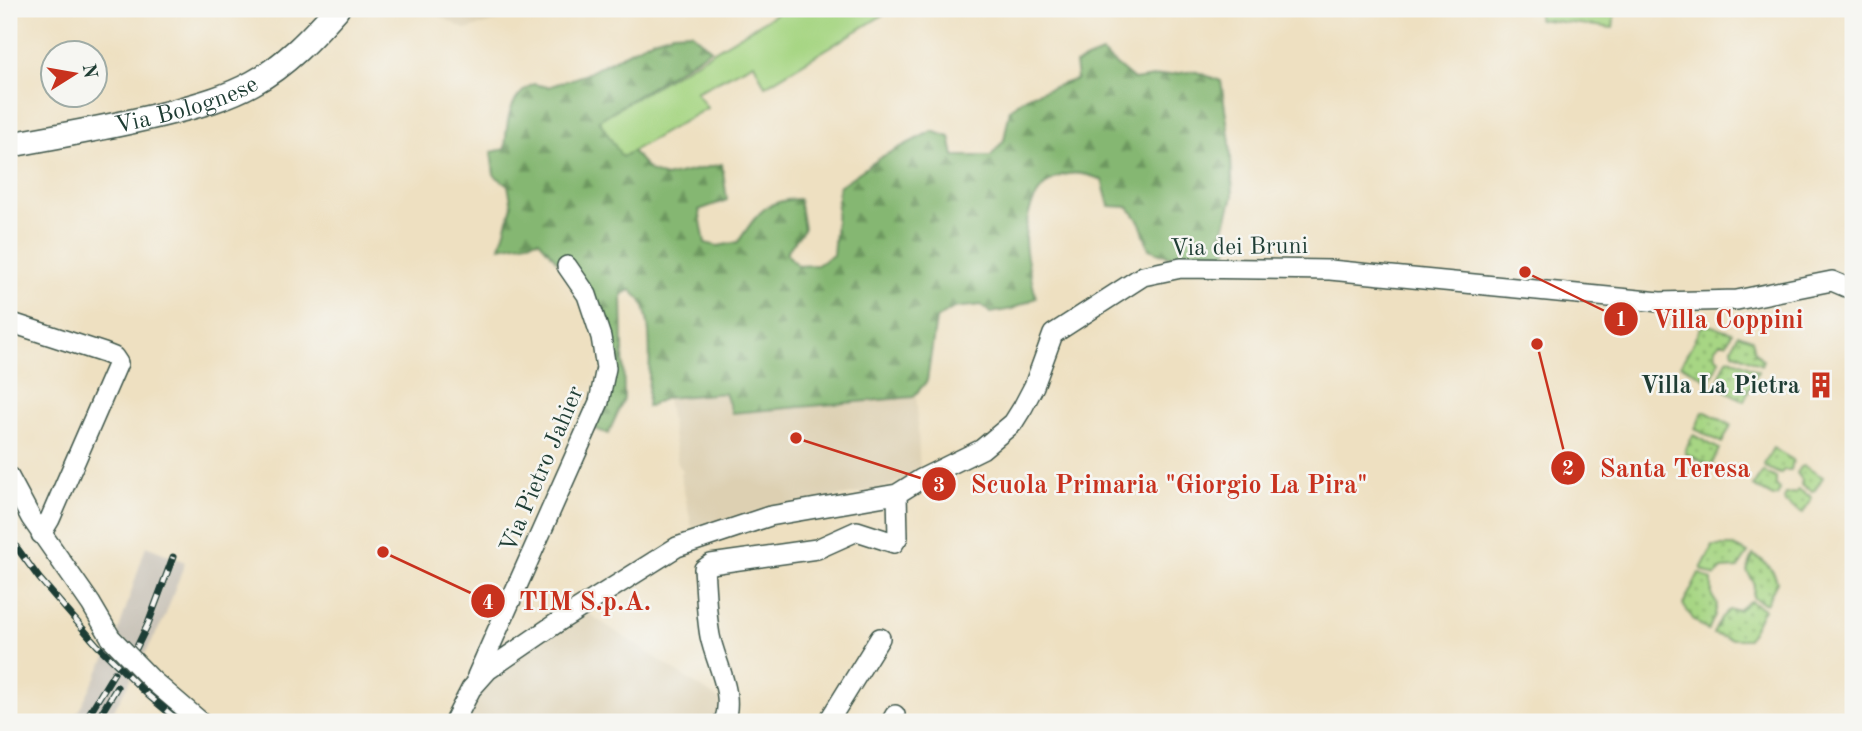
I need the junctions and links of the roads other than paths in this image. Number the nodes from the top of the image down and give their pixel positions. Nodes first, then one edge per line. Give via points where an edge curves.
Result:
1 (337, 9) edge
2 (9, 145) edge
3 (567, 266) dead end
4 (1853, 290) edge
5 (9, 322) edge
6 (9, 477) edge
7 (897, 494) junction
8 (41, 534) junction
9 (695, 540) junction
10 (704, 569) junction
11 (880, 638) dead end
12 (471, 689) junction
13 (201, 722) edge
14 (454, 722) edge
15 (724, 722) edge
16 (828, 722) edge

1 - 2 main road, Via Bolognese via 286,59 256,82 230,94 142,120
3 - 12 street, Via Pietro Jahier via 587,295 601,337 604,386
4 - 7 street, Via dei Bruni via 1832,281 1737,300 1660,302 1330,270 1216,267 1160,271 1143,276 1053,334 1034,386 1013,423 982,449
5 - 8 street via 104,353 118,363
6 - 8 street
7 - 9 street, Via dei Bruni via 770,516
7 - 10 street via 898,537 894,543 858,531 817,549
8 - 13 street, bridge via 111,638
9 - 10 street
9 - 12 street, Via dei Bruni via 550,628 496,664
10 - 15 street via 710,635 728,693
11 - 16 street
12 - 14 street, Via dei Bruni

